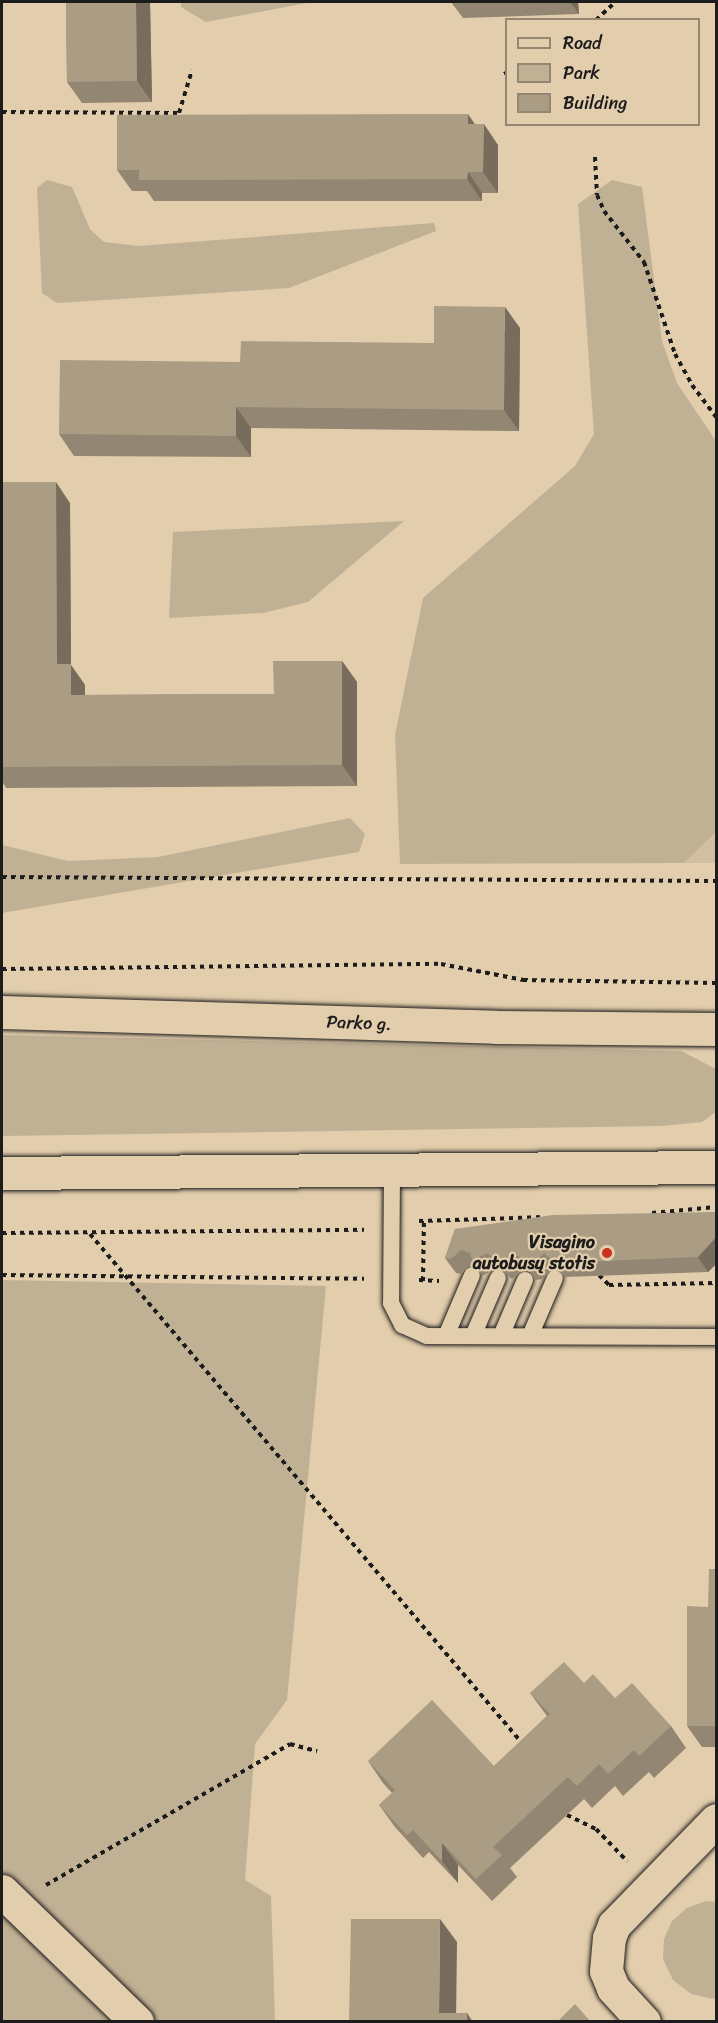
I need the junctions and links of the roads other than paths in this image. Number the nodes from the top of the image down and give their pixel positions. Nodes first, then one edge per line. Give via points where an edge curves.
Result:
1 (2, 1012) edge
2 (717, 1029) edge
3 (717, 1167) edge
4 (392, 1170) junction
5 (2, 1173) edge
6 (472, 1275) edge
7 (498, 1278) edge
8 (555, 1278) edge
9 (525, 1280) edge
10 (446, 1336) junction
11 (473, 1336) junction
12 (501, 1336) junction
13 (530, 1336) junction
14 (717, 1337) edge
15 (717, 1820) edge
16 (8, 1897) edge
17 (137, 2022) edge
18 (644, 2022) edge

1 - 2 street, Parko g. via 496,1027
3 - 4 street
4 - 5 street
4 - 10 lane via 391,1303 402,1325 427,1336
6 - 10 lane
7 - 11 lane
8 - 13 lane
9 - 12 lane
10 - 11 lane
11 - 12 lane
12 - 13 lane
13 - 14 lane
15 - 18 street via 614,1925 605,1952 606,1971 613,1988
16 - 17 street

